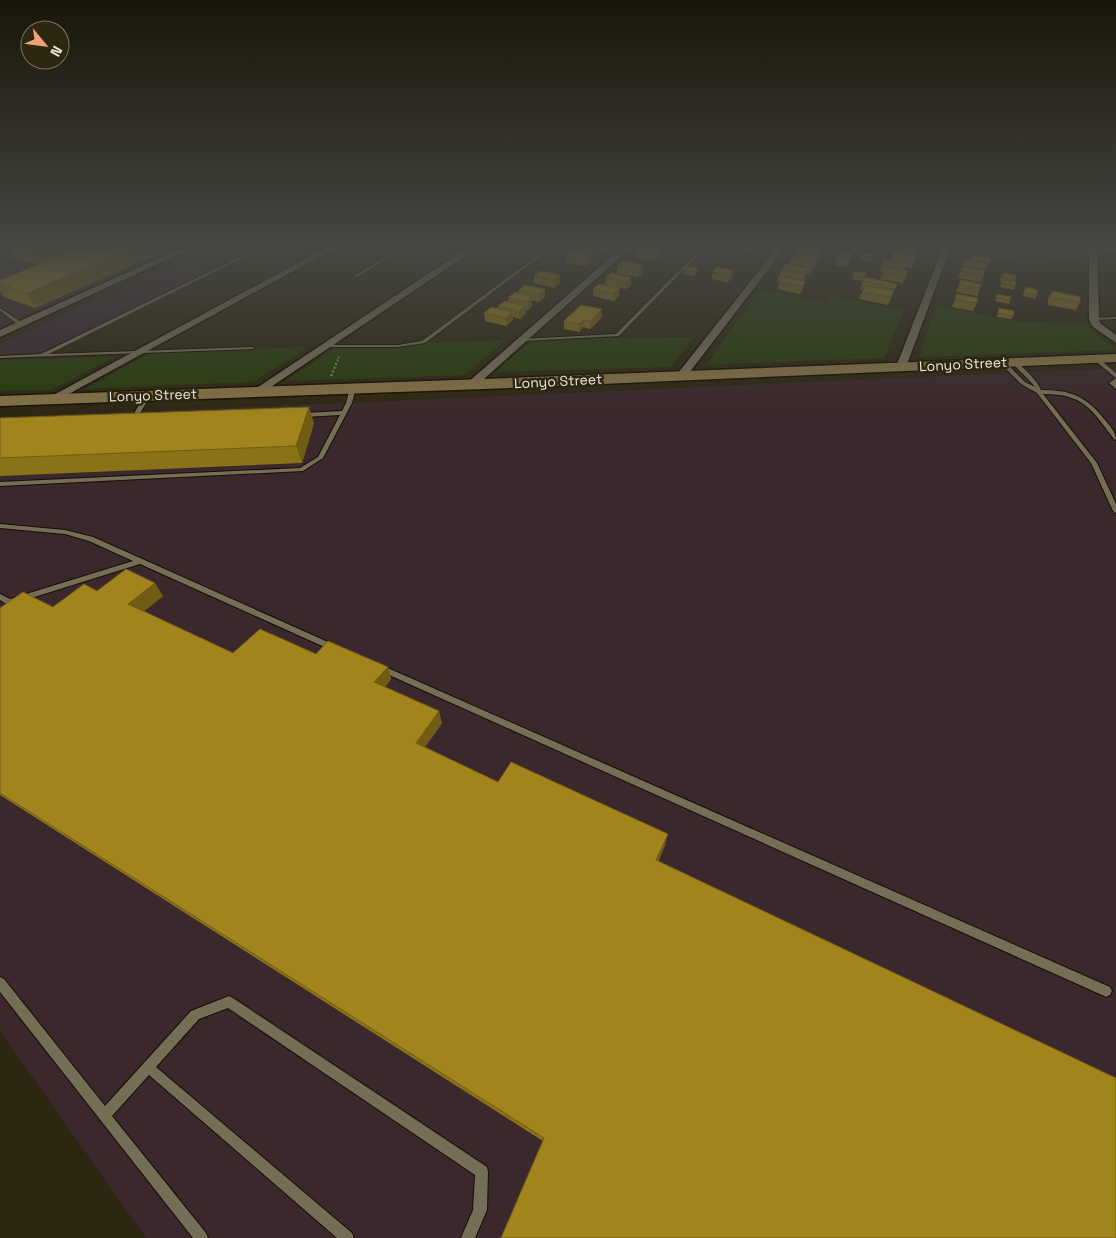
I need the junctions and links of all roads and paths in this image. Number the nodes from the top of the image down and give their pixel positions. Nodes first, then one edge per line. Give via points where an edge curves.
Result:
1 (72, 302) edge
2 (151, 302) edge
3 (231, 302) edge
4 (392, 302) edge
5 (477, 302) edge
6 (566, 302) edge
7 (650, 302) edge
8 (739, 302) edge
9 (925, 302) edge
10 (1094, 302) edge
11 (0, 309) edge
12 (1116, 318) edge
13 (1094, 319) junction
14 (22, 325) junction
15 (0, 334) edge
16 (1114, 337) edge
17 (522, 340) junction
18 (326, 346) junction
19 (343, 346) junction
20 (252, 348) dead end
21 (138, 352) junction
22 (40, 356) junction
23 (0, 357) edge
24 (1116, 358) edge
25 (1096, 359) junction
26 (1008, 362) junction
27 (901, 367) junction
28 (682, 375) junction
29 (1116, 378) edge
30 (330, 379) dead end
31 (471, 385) junction
32 (1116, 387) edge
33 (352, 388) junction
34 (258, 390) junction
35 (1038, 392) junction
36 (148, 395) junction
37 (52, 399) junction
38 (0, 400) edge
39 (344, 413) junction
40 (296, 415) edge
41 (132, 420) junction
42 (142, 420) edge
43 (123, 421) edge
44 (1116, 438) edge
45 (0, 484) edge
46 (1116, 511) edge
47 (0, 526) edge
48 (140, 561) junction
49 (0, 597) edge
50 (339, 650) edge
51 (376, 666) edge
52 (0, 983) edge
53 (1106, 991) dead end
54 (148, 1067) junction
55 (104, 1116) junction
56 (200, 1238) edge
57 (347, 1238) edge
58 (468, 1238) edge

1 - 14 street
2 - 22 lane
3 - 21 street
4 - 18 street
5 - 19 lane via 423,342 398,346
6 - 17 street
7 - 17 lane via 617,335
8 - 28 street
9 - 27 street
10 - 13 street
11 - 14 lane
12 - 13 lane
13 - 16 street
14 - 15 street
17 - 31 street
18 - 19 lane
18 - 34 street
19 - 30 path
20 - 21 lane
21 - 22 lane
21 - 37 street
22 - 23 lane
24 - 25 street, Lonyo Street
25 - 26 street, Lonyo Street
25 - 29 lane
26 - 27 street, Lonyo Street
26 - 35 lane via 1023,383
26 - 35 lane via 1034,383
27 - 28 street, Lonyo Street
28 - 31 street, Lonyo Street
29 - 32 lane via 1112,383
31 - 33 street, Lonyo Street
33 - 34 street, Lonyo Street
33 - 39 lane via 350,403
34 - 36 street, Lonyo Street
35 - 44 lane via 1076,395 1091,405
35 - 46 lane via 1094,463
36 - 37 street, Lonyo Street
36 - 41 lane
37 - 38 street, Lonyo Street
39 - 40 lane
39 - 45 lane via 320,458 301,470
41 - 42 lane
41 - 43 lane
47 - 48 lane via 71,534 91,539
48 - 49 lane via 9,602
48 - 50 lane
51 - 53 lane
52 - 55 lane
54 - 55 lane
54 - 57 lane
54 - 58 lane via 195,1015 228,1002 482,1172 480,1210
55 - 56 lane

